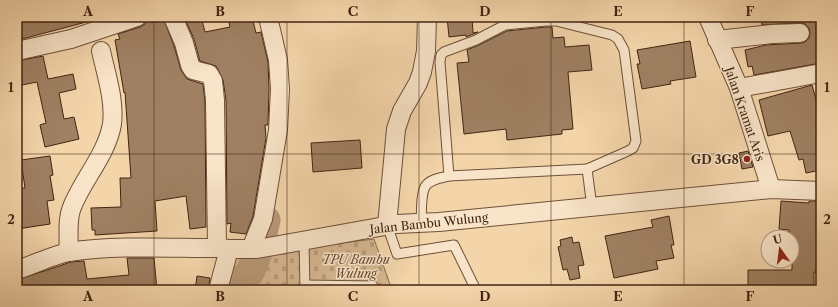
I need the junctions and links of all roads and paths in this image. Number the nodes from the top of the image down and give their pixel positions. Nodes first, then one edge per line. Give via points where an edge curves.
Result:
1 (137, 17) edge
2 (173, 17) edge
3 (268, 17) edge
4 (427, 17) edge
5 (708, 17) edge
6 (800, 34) dead end
7 (717, 40) junction
8 (17, 51) edge
9 (101, 51) dead end
10 (821, 73) edge
11 (739, 88) junction
12 (587, 169) junction
13 (449, 176) junction
14 (771, 189) junction
15 (821, 191) edge
16 (592, 207) junction
17 (422, 223) junction
18 (387, 225) junction
19 (304, 240) junction
20 (223, 249) junction
21 (261, 249) junction
22 (68, 252) junction
23 (17, 270) edge
24 (373, 286) dead end
25 (305, 288) edge
26 (218, 290) edge
27 (476, 290) edge

1 - 8 street via 71,39
2 - 20 street via 193,70 209,74 213,81
3 - 21 street via 278,60 280,89 278,130 263,219
4 - 18 street via 426,51 422,72 402,111 396,129
5 - 7 street, Jalan Kramat Aris
6 - 7 street via 772,34
7 - 11 street, Jalan Kramat Aris
9 - 22 street via 113,111 112,124 102,151 72,207
10 - 11 street
11 - 14 street, Jalan Kramat Aris
12 - 13 lane
12 - 13 lane via 628,151 633,148 636,141 624,50 618,39 612,35 556,21 546,21 506,25 441,55
12 - 16 lane
13 - 17 lane via 432,181 425,187 421,207
14 - 15 street, Jalan Bambu Wulung
14 - 16 street, Jalan Bambu Wulung
16 - 17 street, Jalan Bambu Wulung
17 - 18 street, Jalan Bambu Wulung
18 - 19 street, Jalan Bambu Wulung
18 - 27 lane via 397,254 454,245
19 - 21 street, Jalan Bambu Wulung
19 - 25 lane
20 - 21 street, Jalan Bambu Wulung
20 - 22 street, Jalan Bambu Wulung
20 - 26 street
22 - 23 street, Jalan Bambu Wulung
24 - 25 lane

